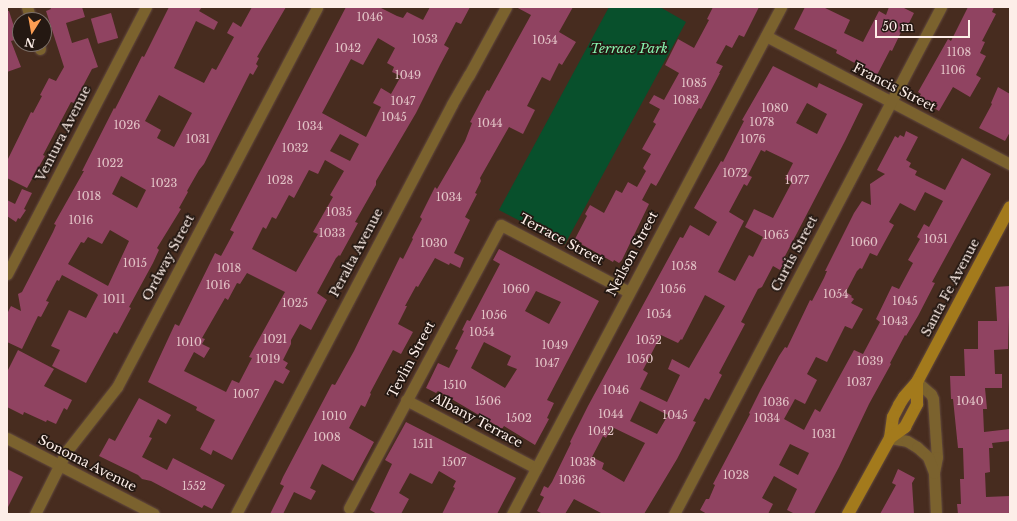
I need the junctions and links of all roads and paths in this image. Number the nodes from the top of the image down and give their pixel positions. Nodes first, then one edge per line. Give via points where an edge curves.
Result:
1 (146, 7) edge
2 (317, 7) edge
3 (506, 7) edge
4 (781, 7) edge
5 (941, 7) edge
6 (766, 36) junction
7 (892, 102) junction
8 (1010, 164) edge
9 (1010, 206) edge
10 (501, 225) joint
11 (10, 261) edge
12 (7, 274) edge
13 (629, 292) junction
14 (917, 382) junction
15 (406, 400) junction
16 (7, 438) edge
17 (890, 438) junction
18 (60, 465) junction
19 (536, 468) junction
20 (934, 474) junction
21 (349, 508) dead end
22 (35, 514) edge
23 (154, 514) edge
24 (236, 514) edge
25 (512, 514) edge
26 (674, 514) edge
27 (848, 514) edge
28 (936, 514) edge

1 - 11 street, Ventura Avenue
2 - 18 street, Ordway Street via 117,387 72,443
3 - 24 street, Peralta Avenue via 452,104
4 - 6 street, Neilson Street
5 - 7 street, Curtis Street
6 - 7 street, Francis Street
6 - 13 street, Neilson Street
7 - 8 street, Francis Street
7 - 26 street, Curtis Street
9 - 14 street, Santa Fe Avenue
10 - 13 street, Terrace Street
10 - 15 street, Tevlin Street
11 - 12 street, Ventura Avenue
13 - 19 street, Neilson Street
14 - 17 street, Santa Fe Avenue via 904,397 893,417
14 - 20 street via 933,399 937,457
15 - 19 street, Albany Terrace
15 - 21 street, Tevlin Street
16 - 18 street, Sonoma Avenue
17 - 20 street via 907,441 917,447 928,457
17 - 27 street, Santa Fe Avenue
18 - 22 street, Ordway Street
18 - 23 street, Sonoma Avenue
19 - 25 street, Neilson Street
20 - 28 street

